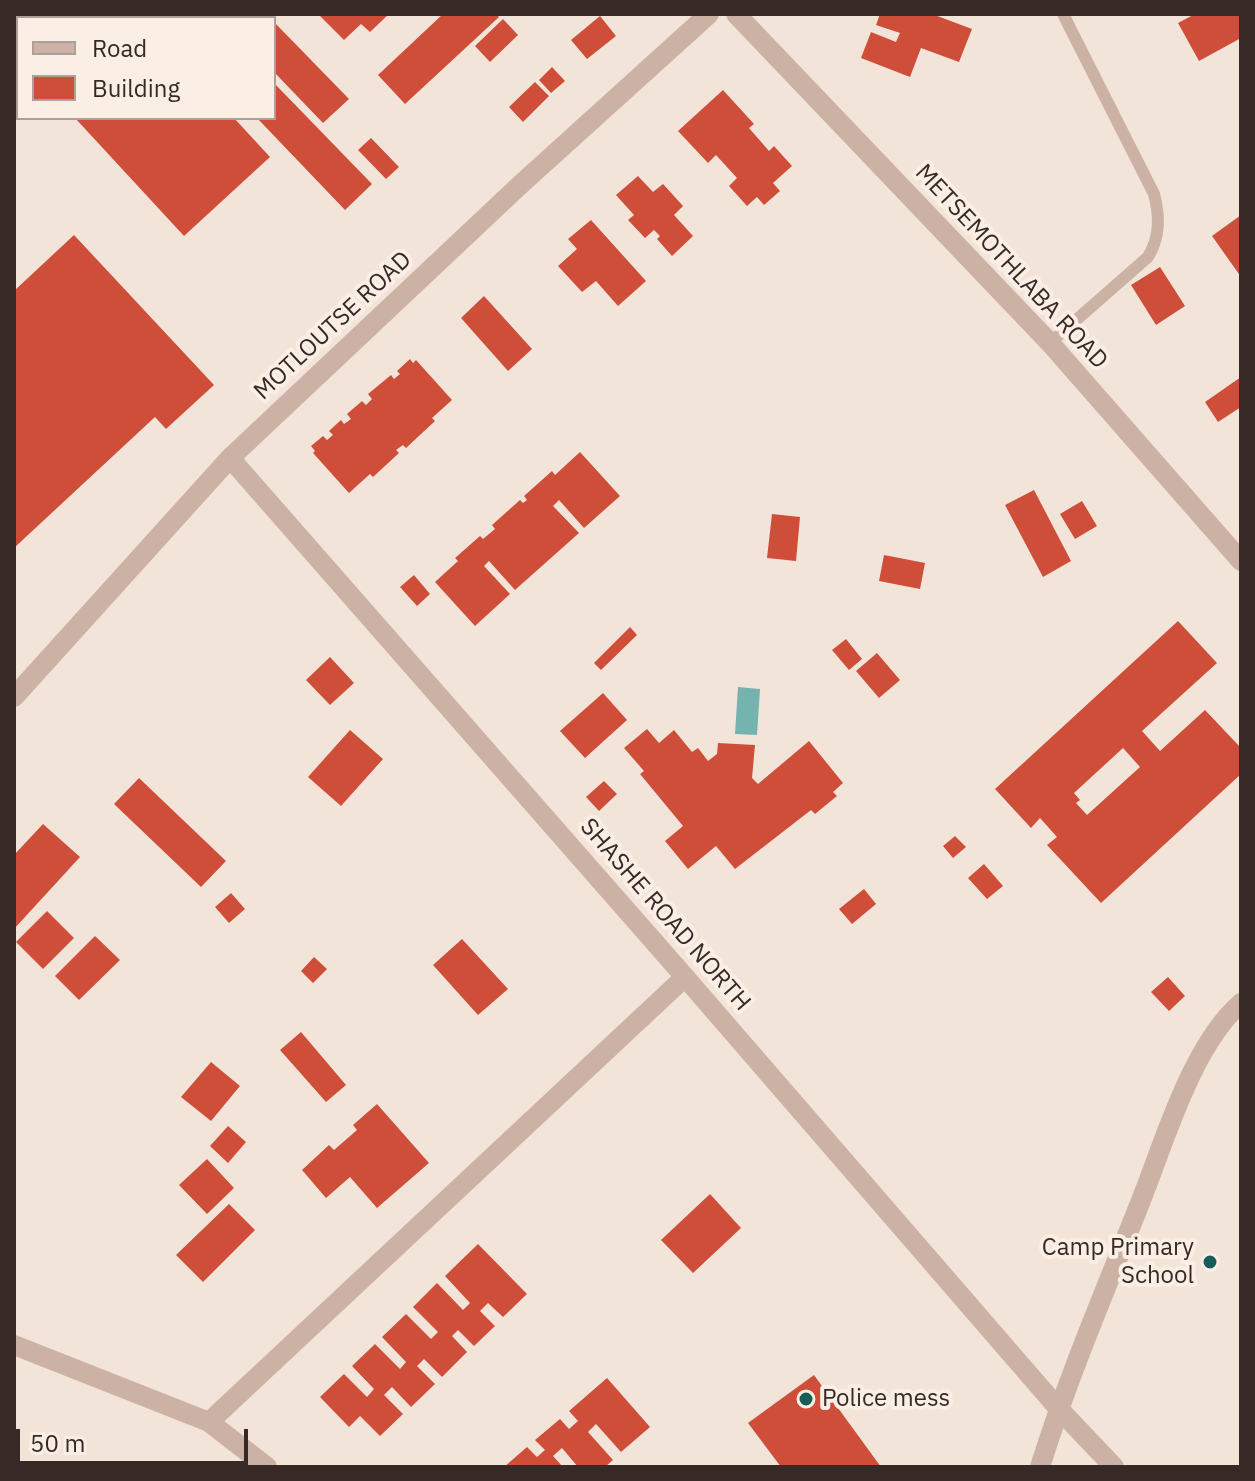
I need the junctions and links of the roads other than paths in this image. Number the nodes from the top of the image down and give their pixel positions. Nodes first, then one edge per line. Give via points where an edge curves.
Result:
1 (709, 14) edge
2 (736, 14) edge
3 (1063, 14) edge
4 (1050, 343) junction
5 (230, 458) junction
6 (1241, 561) edge
7 (14, 697) edge
8 (685, 977) junction
9 (1241, 1003) edge
10 (14, 1345) edge
11 (1058, 1408) junction
12 (209, 1422) junction
13 (267, 1467) edge
14 (1040, 1467) edge
15 (1114, 1467) edge

1 - 5 street, MOTLOUTSE ROAD
2 - 4 street, METSEMOTHLABA ROAD
3 - 4 lane via 1154,194 1159,226 1148,257
4 - 6 street, METSEMOTHLABA ROAD
5 - 7 street, MOTLOUTSE ROAD
5 - 8 street, SHASHE ROAD NORTH
8 - 11 street, SHASHE ROAD NORTH
8 - 12 street
9 - 11 street via 1226,1016 1188,1081
10 - 12 street
11 - 14 street
11 - 15 street, SHASHE ROAD NORTH
12 - 13 street

